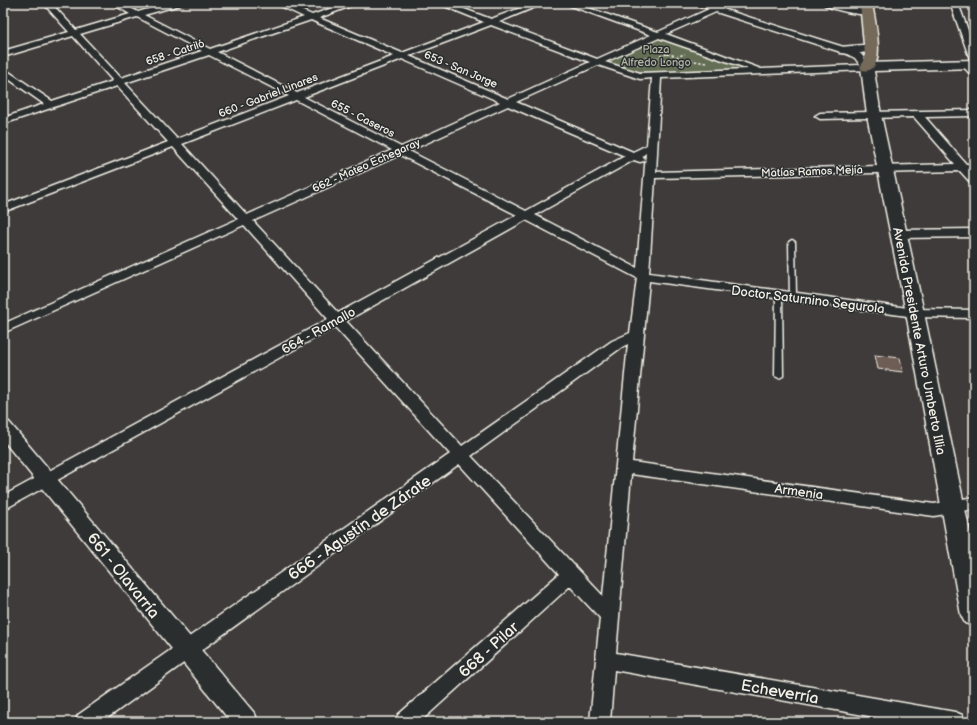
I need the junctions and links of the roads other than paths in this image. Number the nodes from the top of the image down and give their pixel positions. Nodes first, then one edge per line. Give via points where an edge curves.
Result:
1 (47, 3) edge
2 (115, 3) edge
3 (177, 3) edge
4 (278, 3) edge
5 (354, 3) edge
6 (441, 3) edge
7 (541, 3) edge
8 (566, 3) edge
9 (697, 3) edge
10 (729, 3) edge
11 (826, 3) edge
12 (954, 3) edge
13 (862, 7) edge
14 (716, 9) junction
15 (137, 15) junction
16 (312, 18) junction
17 (491, 22) junction
18 (75, 33) junction
19 (658, 35) junction
20 (863, 49) junction
21 (844, 50) junction
22 (211, 52) junction
23 (3, 54) edge
24 (400, 56) junction
25 (597, 62) junction
26 (972, 65) edge
27 (867, 67) junction
28 (3, 71) edge
29 (765, 72) junction
30 (657, 82) junction
31 (119, 83) junction
32 (297, 97) junction
33 (507, 102) junction
34 (51, 105) junction
35 (974, 113) edge
36 (917, 114) junction
37 (874, 115) junction
38 (820, 116) dead end
39 (3, 121) edge
40 (175, 143) junction
41 (652, 146) junction
42 (400, 150) junction
43 (634, 156) junction
44 (968, 167) edge
45 (885, 168) junction
46 (651, 170) junction
47 (974, 180) edge
48 (3, 209) edge
49 (527, 215) junction
50 (246, 220) junction
51 (974, 233) edge
52 (899, 234) junction
53 (792, 242) dead end
54 (643, 276) junction
55 (779, 296) junction
56 (793, 298) junction
57 (915, 312) junction
58 (974, 314) edge
59 (337, 320) junction
60 (3, 329) edge
61 (636, 335) junction
62 (779, 376) dead end
63 (3, 427) edge
64 (461, 455) junction
65 (623, 468) junction
66 (47, 479) junction
67 (974, 503) edge
68 (3, 504) edge
69 (952, 507) junction
70 (570, 575) junction
71 (974, 615) edge
72 (609, 616) junction
73 (186, 650) junction
74 (605, 660) junction
75 (85, 722) edge
76 (246, 722) edge
77 (406, 722) edge
78 (600, 722) edge
79 (955, 722) edge

1 - 18 street
2 - 15 street, 655 - Caseros
3 - 15 street
4 - 16 street, 653 - San Jorge
5 - 16 street, 658 - Catriló
6 - 17 street
7 - 17 street, 660 - Gabriel Linares
8 - 19 street
9 - 14 street
10 - 14 street, 662 - Mateo Echegaray
11 - 13 street
12 - 26 street
13 - 20 main road
13 - 27 main road via 872,55
14 - 19 street, 662 - Mateo Echegaray
14 - 21 street
15 - 18 street
15 - 22 street, 655 - Caseros
16 - 22 street, 658 - Catriló
16 - 24 street, 653 - San Jorge
17 - 24 street, 660 - Gabriel Linares
17 - 25 street
18 - 23 street
18 - 31 street
19 - 25 street, 662 - Mateo Echegaray
19 - 29 street
20 - 21 main road
20 - 27 main road
21 - 27 street via 858,56
22 - 31 street, 658 - Catriló
22 - 32 street, 655 - Caseros
24 - 32 street, 660 - Gabriel Linares
24 - 33 street, 653 - San Jorge
25 - 30 street via 653,84
25 - 33 street, 662 - Mateo Echegaray
26 - 27 main road
27 - 29 street
27 - 37 main road, Avenida Presidente Arturo Umberto Illia
28 - 34 street
29 - 30 street
30 - 41 street
31 - 34 street, 658 - Catriló
31 - 40 street
32 - 40 street, 660 - Gabriel Linares
32 - 42 street, 655 - Caseros
33 - 42 street, 662 - Mateo Echegaray
33 - 43 street, 653 - San Jorge
34 - 39 street, 658 - Catriló
35 - 36 street
36 - 37 street
36 - 44 street
37 - 38 street
37 - 45 main road, Avenida Presidente Arturo Umberto Illia
40 - 48 street, 660 - Gabriel Linares
40 - 50 street
41 - 43 street, 664 - Ramallo
41 - 46 street
42 - 49 street, 655 - Caseros
42 - 50 street, 662 - Mateo Echegaray
43 - 46 street
43 - 49 street, 664 - Ramallo
44 - 45 street, Matías Ramos Mejía
44 - 47 street
45 - 46 street, Matías Ramos Mejía
45 - 52 main road, Avenida Presidente Arturo Umberto Illia
46 - 54 street
49 - 54 street, 655 - Caseros
49 - 59 street, 664 - Ramallo
50 - 59 street
50 - 60 street, 662 - Mateo Echegaray
51 - 52 street
52 - 57 main road, Avenida Presidente Arturo Umberto Illia
53 - 56 lane
54 - 55 street, Doctor Saturnino Segurola
54 - 61 street
55 - 56 street, Doctor Saturnino Segurola
55 - 62 lane
56 - 57 street, Doctor Saturnino Segurola
57 - 58 street, Doctor Saturnino Segurola
57 - 69 main road, Avenida Presidente Arturo Umberto Illia
59 - 64 street
59 - 66 street, 664 - Ramallo
61 - 64 street, 666 - Agustín de Zárate via 617,344
61 - 65 street
63 - 66 street, 661 - Olavarría
64 - 70 street
64 - 73 street, 666 - Agustín de Zárate
65 - 69 street, Armenia via 934,510
65 - 72 street
66 - 68 street, 664 - Ramallo
66 - 73 street, 661 - Olavarría
67 - 69 street, Armenia
69 - 71 main road, Avenida Presidente Arturo Umberto Illia
70 - 72 street
70 - 77 street, 668 - Pilar
72 - 74 street
73 - 75 street, 666 - Agustín de Zárate
73 - 76 street, 661 - Olavarría
74 - 78 street
74 - 79 street, Echeverría

